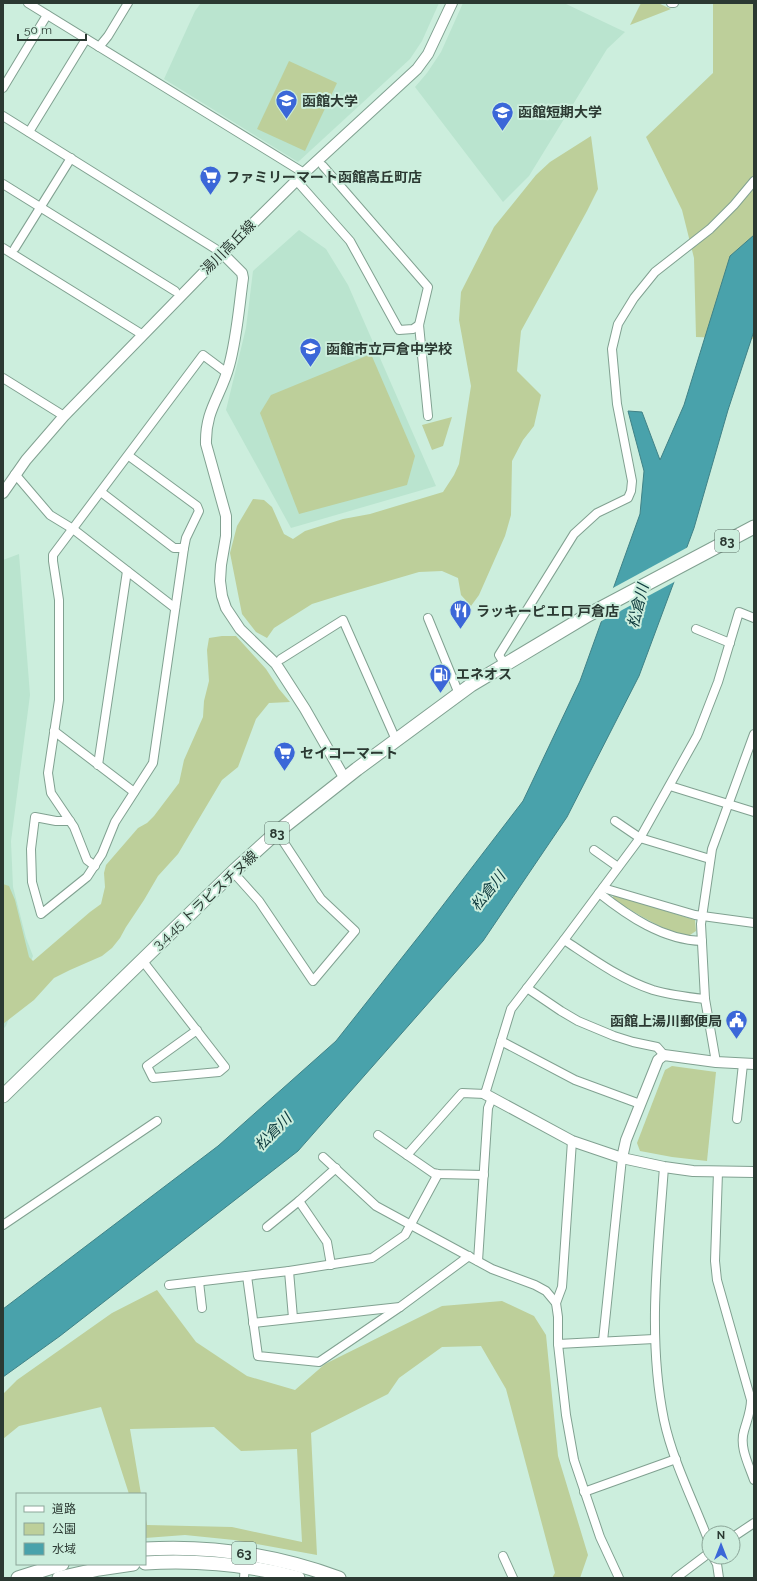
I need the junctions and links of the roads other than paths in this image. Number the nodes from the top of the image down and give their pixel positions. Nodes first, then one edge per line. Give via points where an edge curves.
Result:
1 (28, 3) edge
2 (128, 3) edge
3 (452, 3) edge
4 (47, 15) junction
5 (86, 39) junction
6 (99, 47) junction
7 (3, 88) edge
8 (3, 116) edge
9 (29, 132) junction
10 (70, 158) junction
11 (323, 166) dead end
12 (304, 173) junction
13 (296, 180) junction
14 (754, 182) edge
15 (3, 184) edge
16 (40, 207) junction
17 (3, 248) edge
18 (15, 248) dead end
19 (222, 253) junction
20 (175, 291) dead end
21 (419, 325) junction
22 (144, 334) junction
23 (227, 373) junction
24 (3, 378) edge
25 (64, 416) junction
26 (428, 416) dead end
27 (129, 456) junction
28 (15, 474) junction
29 (101, 492) junction
30 (3, 493) edge
31 (754, 527) edge
32 (73, 529) junction
33 (184, 548) junction
34 (127, 571) junction
35 (175, 608) junction
36 (428, 618) dead end
37 (754, 618) edge
38 (696, 629) dead end
39 (730, 643) junction
40 (281, 659) dead end
41 (505, 666) junction
42 (459, 694) junction
43 (54, 731) junction
44 (754, 734) edge
45 (396, 740) junction
46 (98, 765) junction
47 (345, 779) junction
48 (670, 786) junction
49 (134, 792) junction
50 (728, 804) junction
51 (754, 812) edge
52 (70, 821) junction
53 (615, 821) dead end
54 (277, 832) junction
55 (640, 838) junction
56 (594, 850) dead end
57 (710, 858) junction
58 (95, 866) junction
59 (618, 867) junction
60 (232, 872) junction
61 (600, 890) junction
62 (702, 916) junction
63 (754, 923) edge
64 (564, 940) junction
65 (702, 941) junction
66 (142, 960) junction
67 (527, 988) junction
68 (705, 999) junction
69 (197, 1030) junction
70 (501, 1041) junction
71 (664, 1055) junction
72 (716, 1062) junction
73 (743, 1064) junction
74 (754, 1064) edge
75 (3, 1096) edge
76 (488, 1096) junction
77 (640, 1104) junction
78 (737, 1119) dead end
79 (157, 1121) dead end
80 (378, 1136) dead end
81 (572, 1141) junction
82 (407, 1154) junction
83 (323, 1157) dead end
84 (622, 1158) junction
85 (664, 1167) junction
86 (336, 1168) junction
87 (718, 1172) junction
88 (754, 1172) edge
89 (438, 1174) junction
90 (484, 1176) junction
91 (300, 1201) junction
92 (3, 1225) edge
93 (267, 1227) dead end
94 (409, 1229) junction
95 (464, 1259) junction
96 (478, 1261) junction
97 (331, 1265) junction
98 (288, 1271) junction
99 (247, 1276) junction
100 (199, 1282) junction
101 (169, 1285) dead end
102 (556, 1303) junction
103 (400, 1307) junction
104 (202, 1308) dead end
105 (293, 1318) junction
106 (254, 1323) junction
107 (654, 1339) junction
108 (603, 1341) junction
109 (558, 1344) junction
110 (676, 1459) junction
111 (754, 1479) edge
112 (584, 1492) junction
113 (754, 1522) edge
114 (702, 1525) edge
115 (741, 1531) edge
116 (146, 1549) edge
117 (503, 1556) dead end
118 (701, 1559) edge
119 (146, 1563) edge
120 (60, 1565) edge
121 (124, 1565) edge
122 (717, 1565) edge
123 (245, 1566) edge
124 (43, 1574) edge
125 (18, 1578) edge
126 (59, 1578) edge
127 (298, 1578) edge
128 (339, 1578) edge
129 (513, 1578) edge
130 (619, 1578) edge
131 (676, 1578) edge
132 (719, 1578) edge

1 - 4 street
2 - 6 street
3 - 12 street, 湯川高丘線 via 428,54 417,69
4 - 5 street
4 - 7 street
5 - 6 street
5 - 9 street
6 - 12 street
8 - 9 street
9 - 10 street
10 - 16 street
10 - 19 street
11 - 21 street via 428,287
12 - 13 street, 湯川高丘線
13 - 19 street, 湯川高丘線
13 - 21 street via 350,241 399,330 413,329
14 - 41 street via 710,229 655,272 634,298 618,324 612,349 617,404 632,481 631,492 628,498 597,513 574,534 499,655
15 - 16 street
16 - 18 street
16 - 20 street
17 - 22 street
19 - 22 street, 湯川高丘線
19 - 23 street via 242,273 243,278
21 - 26 street
22 - 25 street, 湯川高丘線
23 - 27 street via 203,355
23 - 47 street via 211,409 206,434 206,444 226,516 226,536 220,572 222,596 235,623 268,655 287,680
24 - 25 street
25 - 28 street, 湯川高丘線
27 - 29 street
27 - 33 street via 197,506 199,511
28 - 30 street, 湯川高丘線
28 - 32 street via 50,515
29 - 32 street
29 - 33 street via 174,548
31 - 41 main road, 3.4.45 トラピスチヌ線 / 83 via 588,616
32 - 34 street
32 - 43 street via 53,555 52,561 59,600 59,700
33 - 35 street
34 - 35 street
34 - 46 street
35 - 49 street via 153,763
36 - 42 street
37 - 39 street via 739,612
38 - 39 street
39 - 48 street via 697,736
40 - 45 street via 343,620
41 - 42 main road, 3.4.45 トラピスチヌ線 / 83
42 - 45 main road, 3.4.45 トラピスチヌ線 / 83
43 - 46 street
43 - 52 street via 48,773 51,793
44 - 50 street
45 - 47 main road, 3.4.45 トラピスチヌ線 / 83
46 - 49 street
47 - 54 main road, 3.4.45 トラピスチヌ線 / 83
48 - 50 street
48 - 55 street
49 - 58 street via 115,822
50 - 51 street
50 - 57 street
52 - 58 street via 87,860
52 - 58 street via 35,817 31,849 32,882 41,914 87,877
53 - 55 street
54 - 60 main road, 3.4.45 トラピスチヌ線 / 83
54 - 60 street via 321,899 355,931 313,981 259,901
55 - 57 street
55 - 59 street
56 - 59 street
57 - 62 street
59 - 61 street
60 - 66 main road, 3.4.45 トラピスチヌ線 / 83
61 - 62 street
61 - 64 street
61 - 65 street via 622,911 657,930 683,940
62 - 63 street
62 - 65 street
64 - 67 street
64 - 68 street via 608,969 634,982 666,993
65 - 68 street
66 - 69 street
66 - 75 main road, 3.4.45 トラピスチヌ線 / 83
67 - 70 street via 510,1009
67 - 71 street via 578,1021 614,1036 657,1047
68 - 72 street
69 - 69 street via 225,1067 219,1072 153,1078 147,1066
70 - 76 street
70 - 77 street via 575,1080
71 - 72 street
71 - 77 street via 658,1060
72 - 73 street
73 - 74 street
73 - 78 street
76 - 81 street
76 - 82 street via 462,1093
76 - 90 street
77 - 84 street
79 - 92 street
80 - 82 street
81 - 84 street
81 - 102 street via 562,1286
82 - 89 street
83 - 86 street
84 - 85 street
84 - 108 street
85 - 87 street
85 - 107 street
86 - 91 street
86 - 94 street via 376,1206
87 - 88 street
87 - 111 street via 716,1270 751,1400 742,1439
89 - 90 street
89 - 94 street
90 - 96 street
91 - 93 street
91 - 97 street via 327,1242
94 - 95 street
94 - 97 street via 372,1258
95 - 96 street
95 - 103 street
96 - 102 street via 546,1291
97 - 98 street
98 - 99 street
98 - 105 street
99 - 100 street
99 - 106 street
100 - 101 street
100 - 104 street
102 - 109 street
103 - 105 street
103 - 106 street via 320,1362 258,1356
105 - 106 street
107 - 108 street
107 - 110 street via 659,1392
108 - 109 street
109 - 112 street via 566,1415 574,1460
110 - 112 street
110 - 114 street
112 - 130 street via 600,1537
113 - 115 street
116 - 123 main road, 63 via 204,1549
117 - 129 street
118 - 131 street
119 - 123 main road, 63 via 191,1562
120 - 124 main road
121 - 126 main road via 99,1568
122 - 132 street
123 - 127 main road, 63
123 - 128 main road, 63 via 286,1561
124 - 125 main road

